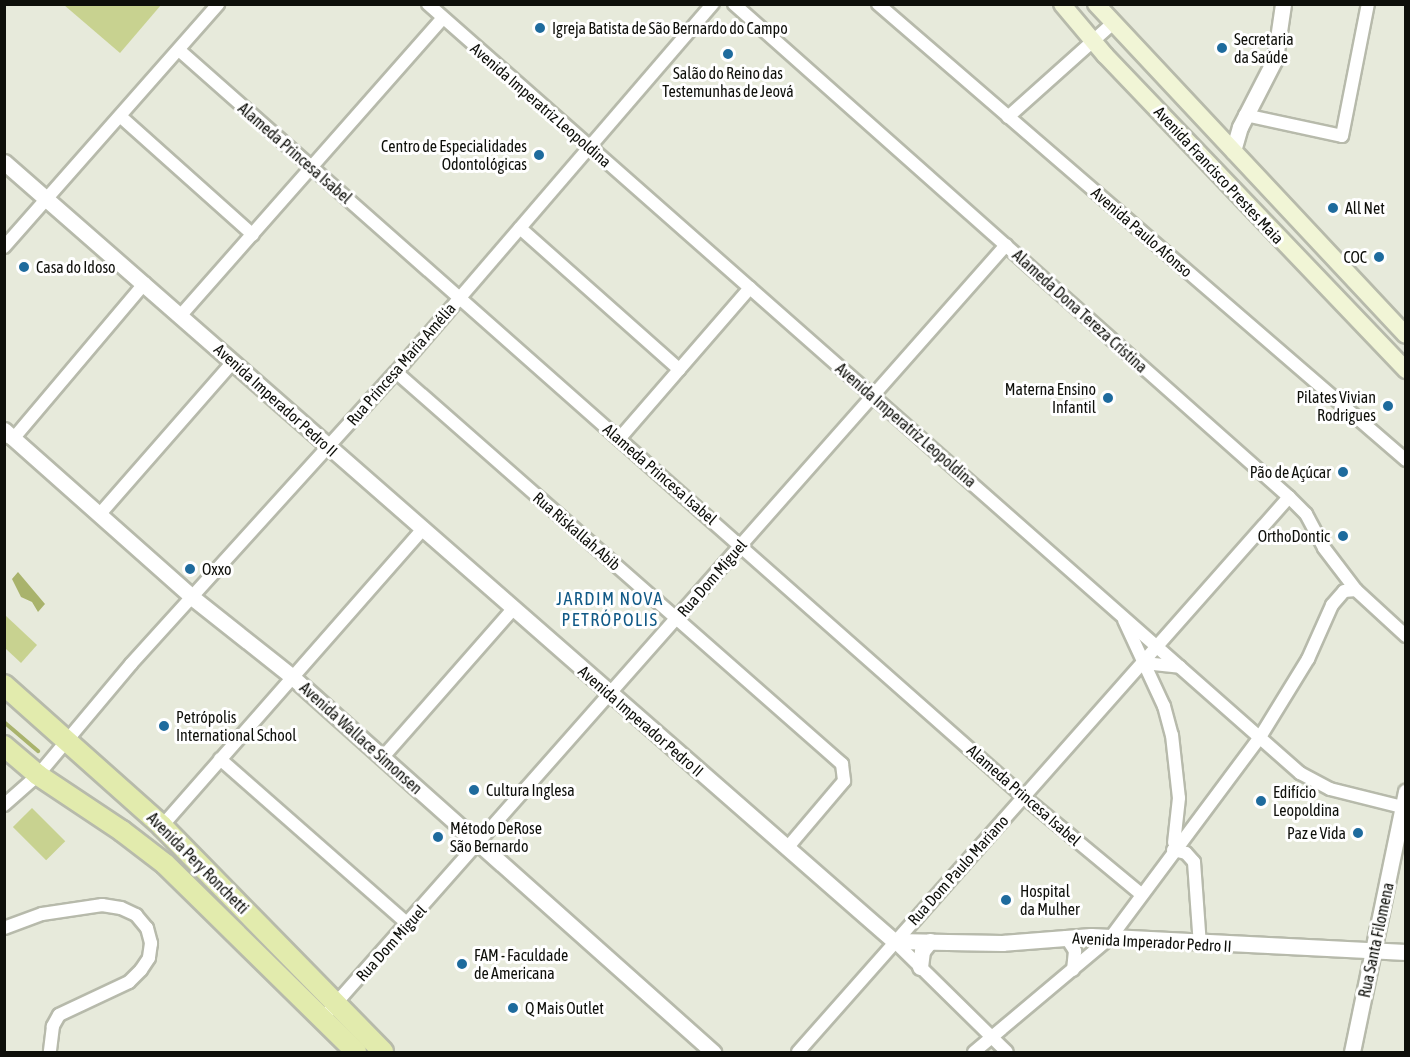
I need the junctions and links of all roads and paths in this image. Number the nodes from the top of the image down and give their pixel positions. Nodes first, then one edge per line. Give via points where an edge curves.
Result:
1 (218, 4) edge
2 (428, 4) edge
3 (713, 4) edge
4 (734, 4) edge
5 (878, 4) edge
6 (1062, 4) edge
7 (1096, 4) edge
8 (1283, 4) edge
9 (1368, 4) edge
10 (443, 18) junction
11 (1113, 23) junction
12 (1093, 41) junction
13 (179, 50) junction
14 (1245, 115) junction
15 (120, 116) junction
16 (1008, 117) junction
17 (592, 148) junction
18 (1233, 151) junction
19 (4, 162) edge
20 (313, 169) junction
21 (47, 200) junction
22 (520, 228) junction
23 (253, 235) junction
24 (1006, 245) junction
25 (4, 248) edge
26 (145, 283) junction
27 (750, 288) junction
28 (459, 298) junction
29 (182, 315) junction
30 (1406, 335) edge
31 (1380, 341) junction
32 (1406, 360) edge
33 (233, 362) junction
34 (679, 369) junction
35 (1406, 370) edge
36 (396, 372) junction
37 (872, 396) junction
38 (7, 435) edge
39 (619, 439) junction
40 (327, 447) junction
41 (1406, 460) edge
42 (1288, 496) junction
43 (99, 515) junction
44 (422, 530) junction
45 (742, 544) junction
46 (1356, 590) junction
47 (193, 598) junction
48 (513, 609) junction
49 (1119, 610) junction
50 (677, 618) junction
51 (1406, 636) edge
52 (1160, 647) junction
53 (1144, 663) junction
54 (1180, 667) junction
55 (290, 675) junction
56 (4, 685) edge
57 (609, 694) junction
58 (1260, 737) junction
59 (66, 739) junction
60 (4, 746) edge
61 (382, 757) junction
62 (220, 759) junction
63 (38, 776) junction
64 (1024, 797) junction
65 (1405, 803) edge
66 (4, 805) edge
67 (162, 825) junction
68 (479, 844) junction
69 (788, 847) junction
70 (1173, 850) junction
71 (1142, 895) junction
72 (408, 924) junction
73 (4, 928) edge
74 (1066, 937) junction
75 (1111, 938) junction
76 (894, 941) junction
77 (930, 941) junction
78 (1200, 945) junction
79 (1373, 952) junction
80 (1406, 952) edge
81 (920, 967) junction
82 (1072, 970) junction
83 (329, 1012) junction
84 (992, 1038) junction
85 (51, 1053) edge
86 (356, 1053) edge
87 (383, 1053) edge
88 (713, 1053) edge
89 (798, 1053) edge
90 (974, 1053) edge
91 (1006, 1053) edge
92 (1352, 1053) edge

1 - 13 street
2 - 10 street, Avenida Imperatriz Leopoldina
3 - 17 street, Rua Princesa Maria Amélia
4 - 24 street, Alameda Dona Tereza Cristina
5 - 16 street, Avenida Paulo Afonso
6 - 12 main road, Avenida Francisco Prestes Maia
7 - 11 main road, Avenida Francisco Prestes Maia
8 - 14 street via 1275,59
9 - 14 street via 1345,130 1337,138
10 - 17 street, Avenida Imperatriz Leopoldina
10 - 20 street
11 - 12 street
11 - 18 main road, Avenida Francisco Prestes Maia
12 - 16 street
12 - 31 main road, Avenida Francisco Prestes Maia via 1343,307
13 - 15 street
13 - 20 street, Alameda Princesa Isabel
14 - 18 street
15 - 21 street
15 - 23 street
16 - 41 street, Avenida Paulo Afonso
17 - 22 street, Rua Princesa Maria Amélia
17 - 27 street, Avenida Imperatriz Leopoldina
18 - 30 main road, Avenida Francisco Prestes Maia
19 - 21 street, Avenida Imperador Pedro II
20 - 23 street
20 - 28 street, Alameda Princesa Isabel
21 - 25 street
21 - 26 street, Avenida Imperador Pedro II
22 - 28 street, Rua Princesa Maria Amélia
22 - 34 street
23 - 29 street
24 - 37 street, Rua Dom Miguel
24 - 42 street, Alameda Dona Tereza Cristina
26 - 29 street, Avenida Imperador Pedro II
26 - 38 street
27 - 34 street
27 - 37 street, Avenida Imperatriz Leopoldina
28 - 36 street, Rua Princesa Maria Amélia
28 - 39 street, Alameda Princesa Isabel
29 - 33 street, Avenida Imperador Pedro II
31 - 32 main road, Avenida Francisco Prestes Maia
31 - 35 main road, Avenida Francisco Prestes Maia
33 - 40 street, Avenida Imperador Pedro II
33 - 43 street
34 - 39 street
36 - 40 street, Rua Princesa Maria Amélia
36 - 50 street, Rua Riskallah Abib
37 - 45 street, Rua Dom Miguel
37 - 49 street, Avenida Imperatriz Leopoldina
38 - 43 street, Avenida Wallace Simonsen
39 - 45 street, Alameda Princesa Isabel
40 - 44 street, Avenida Imperador Pedro II
40 - 47 street, Rua Princesa Maria Amélia
42 - 46 street, Alameda Dona Tereza Cristina via 1306,514 1324,548
42 - 52 street, Rua Dom Paulo Mariano
43 - 47 street, Avenida Wallace Simonsen
44 - 48 street, Avenida Imperador Pedro II
44 - 55 street
45 - 50 street, Rua Dom Miguel
45 - 64 street, Alameda Princesa Isabel
46 - 51 street, Alameda Dona Tereza Cristina
46 - 58 street via 1344,591 1332,605 1308,659
47 - 55 street, Avenida Wallace Simonsen
47 - 59 street, Rua Princesa Maria Amélia
48 - 57 street, Avenida Imperador Pedro II
48 - 61 street
49 - 52 street, Avenida Imperatriz Leopoldina
49 - 53 street
50 - 57 street, Rua Dom Miguel
50 - 69 street, Rua Riskallah Abib via 842,764 844,781
52 - 53 street, Rua Dom Paulo Mariano
52 - 54 street, Avenida Imperatriz Leopoldina
53 - 54 street
53 - 64 street, Rua Dom Paulo Mariano
53 - 70 street via 1172,735 1179,798
54 - 58 street, Avenida Imperatriz Leopoldina
55 - 61 street, Avenida Wallace Simonsen
55 - 62 street
56 - 59 main road, Avenida Pery Ronchetti
57 - 68 street, Rua Dom Miguel
57 - 69 street, Avenida Imperador Pedro II
58 - 65 street, Avenida Imperatriz Leopoldina via 1318,784
58 - 70 street
59 - 63 street, Rua Princesa Maria Amélia
59 - 67 main road, Avenida Pery Ronchetti
60 - 63 main road, Avenida Pery Ronchetti
61 - 68 street, Avenida Wallace Simonsen
62 - 67 street
62 - 72 street
63 - 66 street, Rua Princesa Maria Amélia
63 - 83 main road, Avenida Pery Ronchetti via 165,864
64 - 71 street, Alameda Princesa Isabel
64 - 76 street, Rua Dom Paulo Mariano
65 - 79 street, Rua Santa Filomena
67 - 83 main road, Avenida Pery Ronchetti
68 - 72 street, Rua Dom Miguel
68 - 88 street, Avenida Wallace Simonsen
69 - 76 street, Avenida Imperador Pedro II
70 - 71 street
70 - 78 street via 1186,853 1194,862
71 - 75 street
72 - 83 street, Rua Dom Miguel
73 - 85 street via 42,914 102,905 121,908 147,928 149,958 141,970 129,982 60,1015 53,1026
74 - 75 street, Avenida Imperador Pedro II
74 - 77 street, Avenida Imperador Pedro II via 1002,943
74 - 82 street via 1075,951
75 - 78 street, Avenida Imperador Pedro II
75 - 82 street
76 - 77 street, Avenida Imperador Pedro II
76 - 81 street
76 - 89 street, Rua Dom Paulo Mariano
77 - 81 street via 922,951
78 - 79 street, Avenida Imperador Pedro II
79 - 80 street, Avenida Imperador Pedro II
79 - 92 street, Rua Santa Filomena
81 - 84 street
82 - 84 street
83 - 86 main road, Avenida Pery Ronchetti
83 - 87 main road, Avenida Pery Ronchetti
84 - 90 street
84 - 91 street

